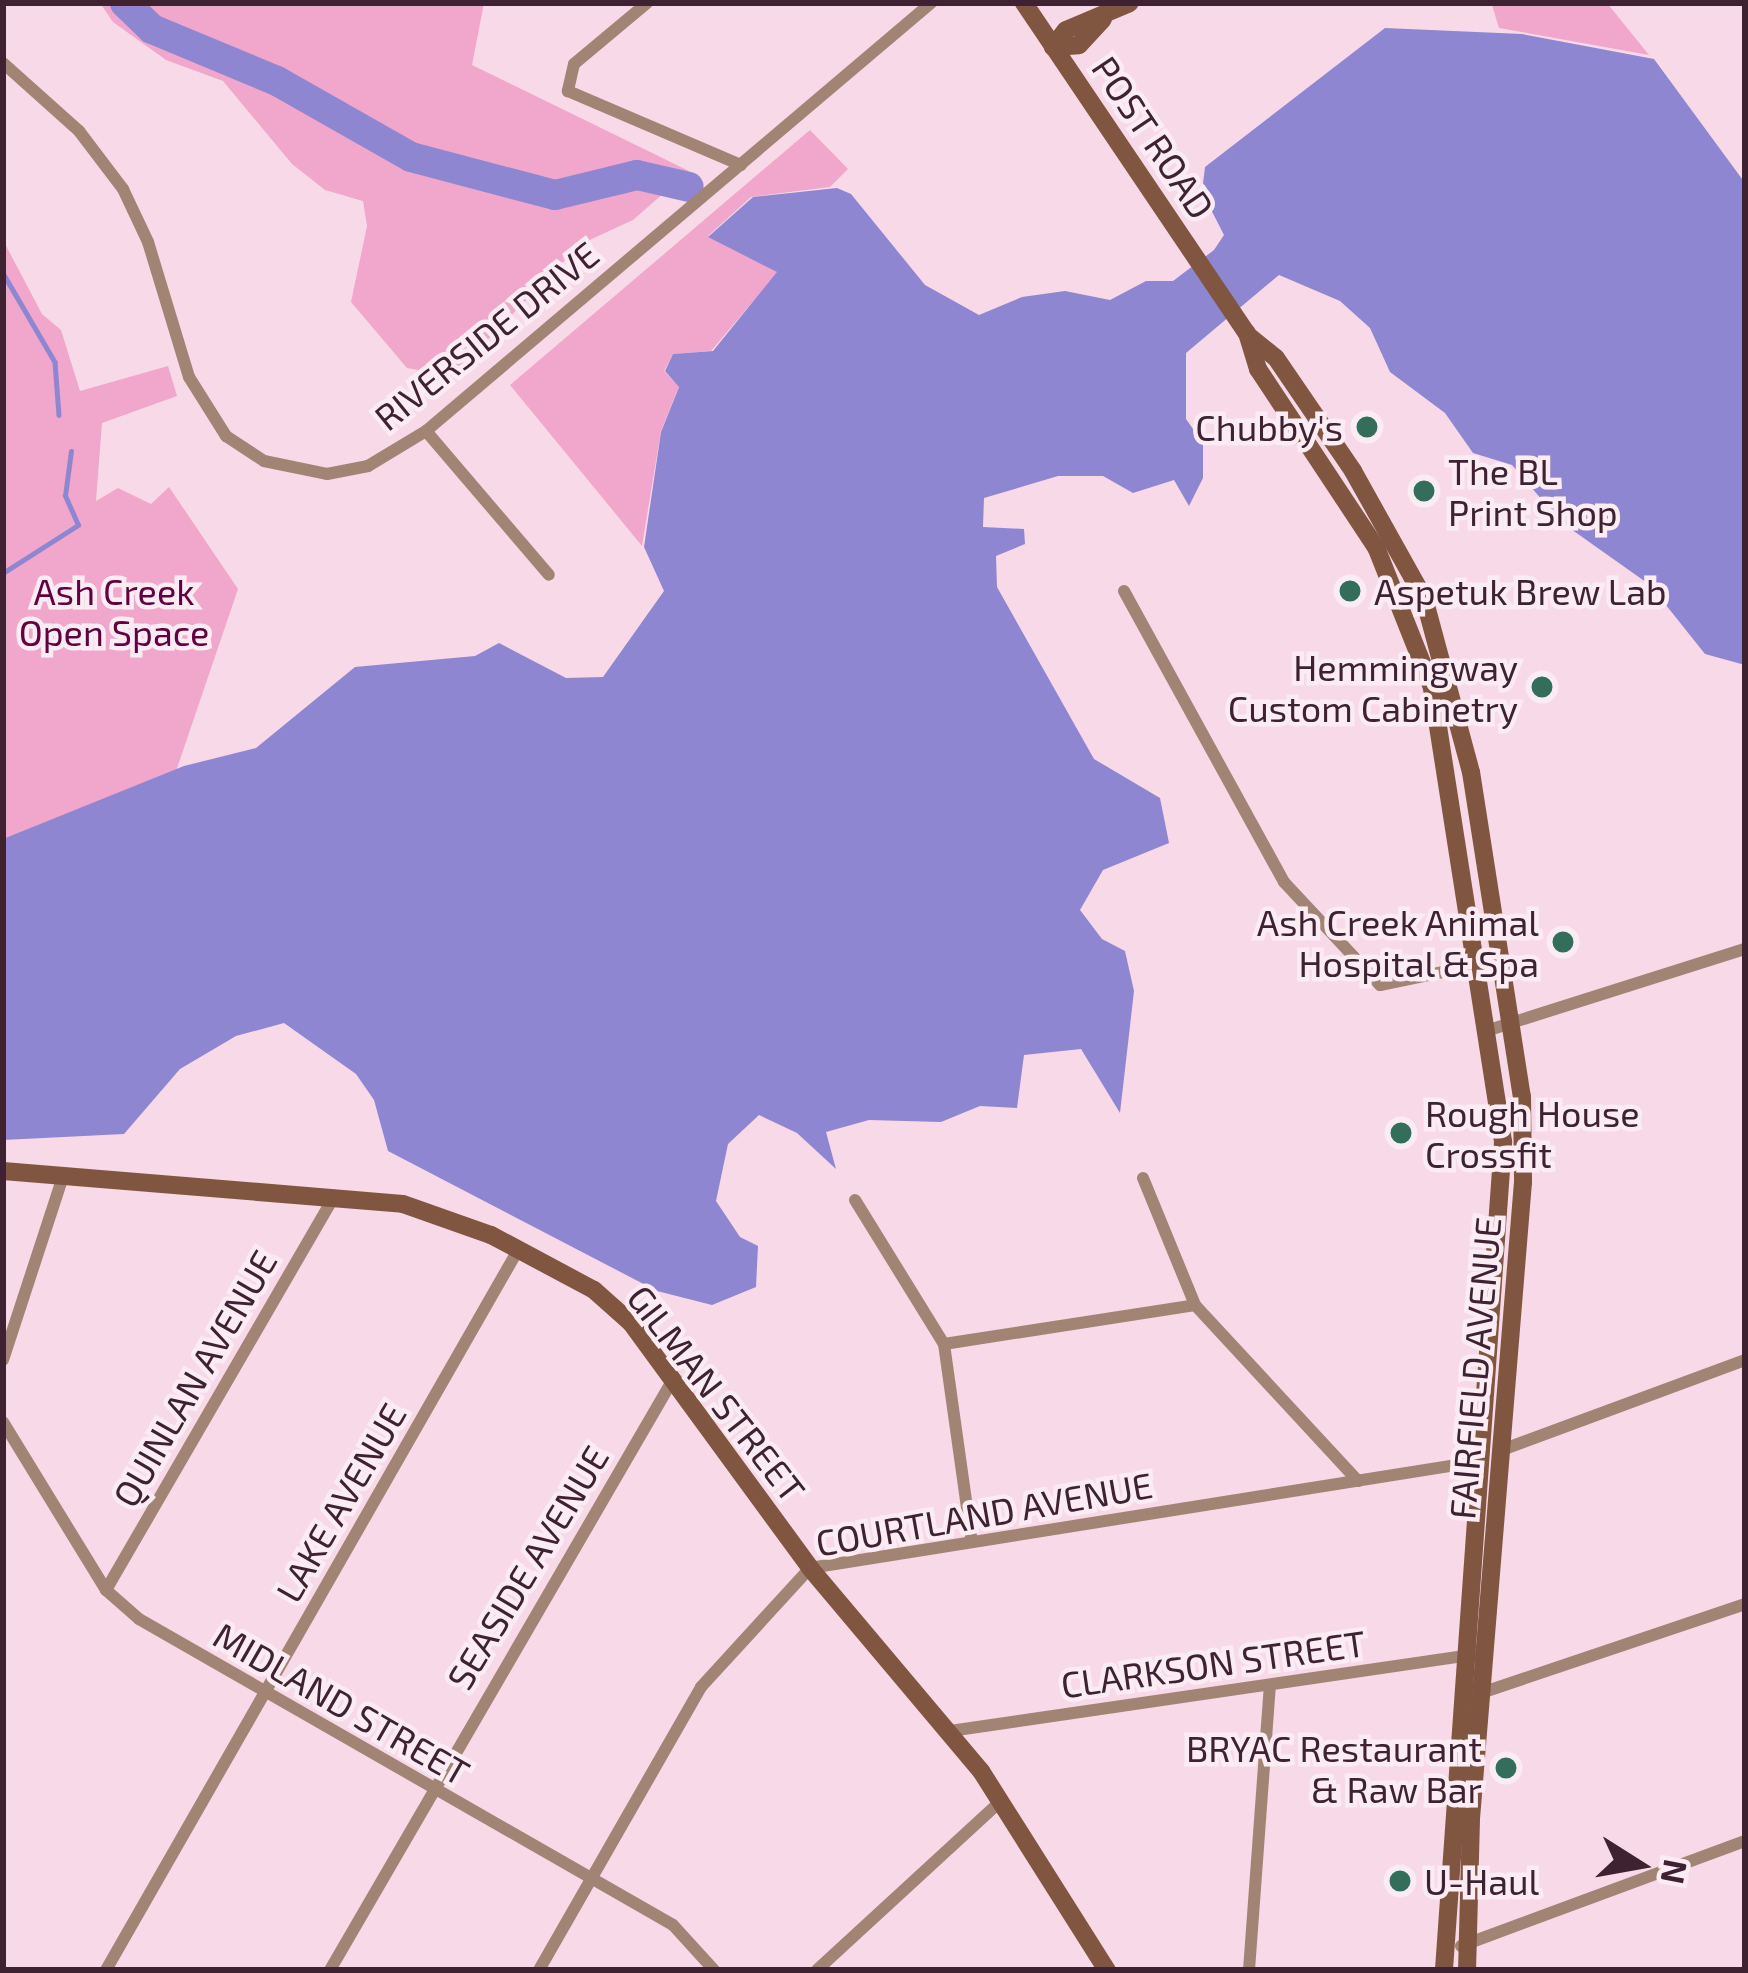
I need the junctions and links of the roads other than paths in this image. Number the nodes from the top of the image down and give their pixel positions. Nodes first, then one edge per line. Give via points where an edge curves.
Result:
1 (647, 3) edge
2 (931, 3) edge
3 (1024, 3) edge
4 (1130, 3) edge
5 (1053, 47) junction
6 (3, 63) edge
7 (741, 165) junction
8 (1189, 249) joint
9 (1243, 328) junction
10 (426, 431) junction
11 (549, 575) dead end
12 (1124, 591) dead end
13 (1424, 598) junction
14 (1403, 605) junction
15 (1471, 772) junction
16 (1449, 778) junction
17 (1477, 811) junction
18 (1455, 816) junction
19 (1745, 949) edge
20 (1501, 960) junction
21 (1479, 966) junction
22 (1511, 1026) junction
23 (1489, 1030) junction
24 (3, 1172) edge
25 (1143, 1178) dead end
26 (62, 1180) junction
27 (1501, 1180) junction
28 (1523, 1181) junction
29 (334, 1197) junction
30 (855, 1200) dead end
31 (518, 1250) junction
32 (1195, 1305) junction
33 (1489, 1332) junction
34 (1510, 1334) junction
35 (944, 1345) junction
36 (3, 1360) edge
37 (1745, 1360) edge
38 (671, 1383) junction
39 (3, 1422) edge
40 (1501, 1449) junction
41 (1479, 1462) junction
42 (1358, 1480) junction
43 (972, 1542) junction
44 (810, 1568) junction
45 (106, 1590) junction
46 (1745, 1604) edge
47 (1484, 1652) junction
48 (1462, 1658) junction
49 (1270, 1686) junction
50 (265, 1693) junction
51 (1480, 1694) junction
52 (1459, 1696) junction
53 (950, 1731) junction
54 (430, 1789) junction
55 (1002, 1800) junction
56 (1745, 1841) edge
57 (590, 1881) junction
58 (1464, 1946) junction
59 (1442, 1949) junction
60 (106, 1970) edge
61 (330, 1970) edge
62 (539, 1970) edge
63 (714, 1970) edge
64 (817, 1970) edge
65 (1107, 1970) edge
66 (1250, 1970) edge
67 (1444, 1970) edge
68 (1467, 1970) edge

1 - 7 street via 574,64 568,91
2 - 7 street, RIVERSIDE DRIVE
3 - 5 main road, POST ROAD
4 - 5 main road via 1066,30
5 - 8 main road, POST ROAD
6 - 10 street, RIVERSIDE DRIVE via 79,131 123,189 155,260 189,377 226,436 263,461 327,475 368,466
7 - 10 street, RIVERSIDE DRIVE
8 - 9 main road, FAIRFIELD AVENUE
9 - 13 main road, FAIRFIELD AVENUE via 1276,358 1353,471
9 - 14 main road, FAIRFIELD AVENUE via 1258,369 1347,499
10 - 11 street
12 - 21 street via 1285,882 1380,985
13 - 14 main road
13 - 15 main road, FAIRFIELD AVENUE
14 - 16 main road, FAIRFIELD AVENUE via 1432,688
15 - 16 main road
15 - 17 main road, FAIRFIELD AVENUE
16 - 18 main road, FAIRFIELD AVENUE
17 - 18 main road
17 - 20 main road, FAIRFIELD AVENUE
18 - 21 main road, FAIRFIELD AVENUE
19 - 22 street
20 - 21 street
20 - 22 main road, FAIRFIELD AVENUE
21 - 23 main road, FAIRFIELD AVENUE
22 - 23 street
22 - 28 main road, FAIRFIELD AVENUE
23 - 27 main road, FAIRFIELD AVENUE
24 - 26 main road, GILMAN STREET
25 - 32 street
26 - 29 main road, GILMAN STREET
26 - 36 street
27 - 28 main road
27 - 33 main road, FAIRFIELD AVENUE
28 - 34 main road, FAIRFIELD AVENUE
29 - 31 main road, GILMAN STREET via 434,1212
29 - 45 street, QUINLAN AVENUE
30 - 35 street
31 - 38 main road, GILMAN STREET via 611,1304
31 - 50 street, LAKE AVENUE
32 - 35 street
32 - 42 street
33 - 34 main road
33 - 41 main road, FAIRFIELD AVENUE
34 - 40 main road, FAIRFIELD AVENUE
35 - 43 street
37 - 40 street, COURTLAND AVENUE
38 - 44 main road, GILMAN STREET
38 - 54 street, SEASIDE AVENUE
39 - 45 street, MIDLAND STREET
40 - 41 street, COURTLAND AVENUE
40 - 47 main road, FAIRFIELD AVENUE
41 - 42 street, COURTLAND AVENUE
41 - 48 main road, FAIRFIELD AVENUE
42 - 43 street, COURTLAND AVENUE
43 - 44 street, COURTLAND AVENUE
44 - 53 main road, GILMAN STREET
44 - 57 street, COURTLAND AVENUE via 701,1687
45 - 50 street, MIDLAND STREET
46 - 51 street
47 - 48 street, CLARKSON STREET
47 - 51 main road, FAIRFIELD AVENUE
48 - 49 street, CLARKSON STREET
48 - 52 main road, FAIRFIELD AVENUE
49 - 53 street, CLARKSON STREET
49 - 66 street
50 - 54 street, MIDLAND STREET
50 - 60 street, LAKE AVENUE
51 - 52 street
51 - 58 main road, FAIRFIELD AVENUE
52 - 59 main road, FAIRFIELD AVENUE
53 - 55 main road, GILMAN STREET
54 - 57 street, MIDLAND STREET
54 - 61 street, SEASIDE AVENUE
55 - 64 street
55 - 65 main road, GILMAN STREET
56 - 58 street
57 - 62 street, COURTLAND AVENUE
57 - 63 street, MIDLAND STREET via 674,1925
58 - 59 street
58 - 68 main road, FAIRFIELD AVENUE
59 - 67 main road, FAIRFIELD AVENUE

